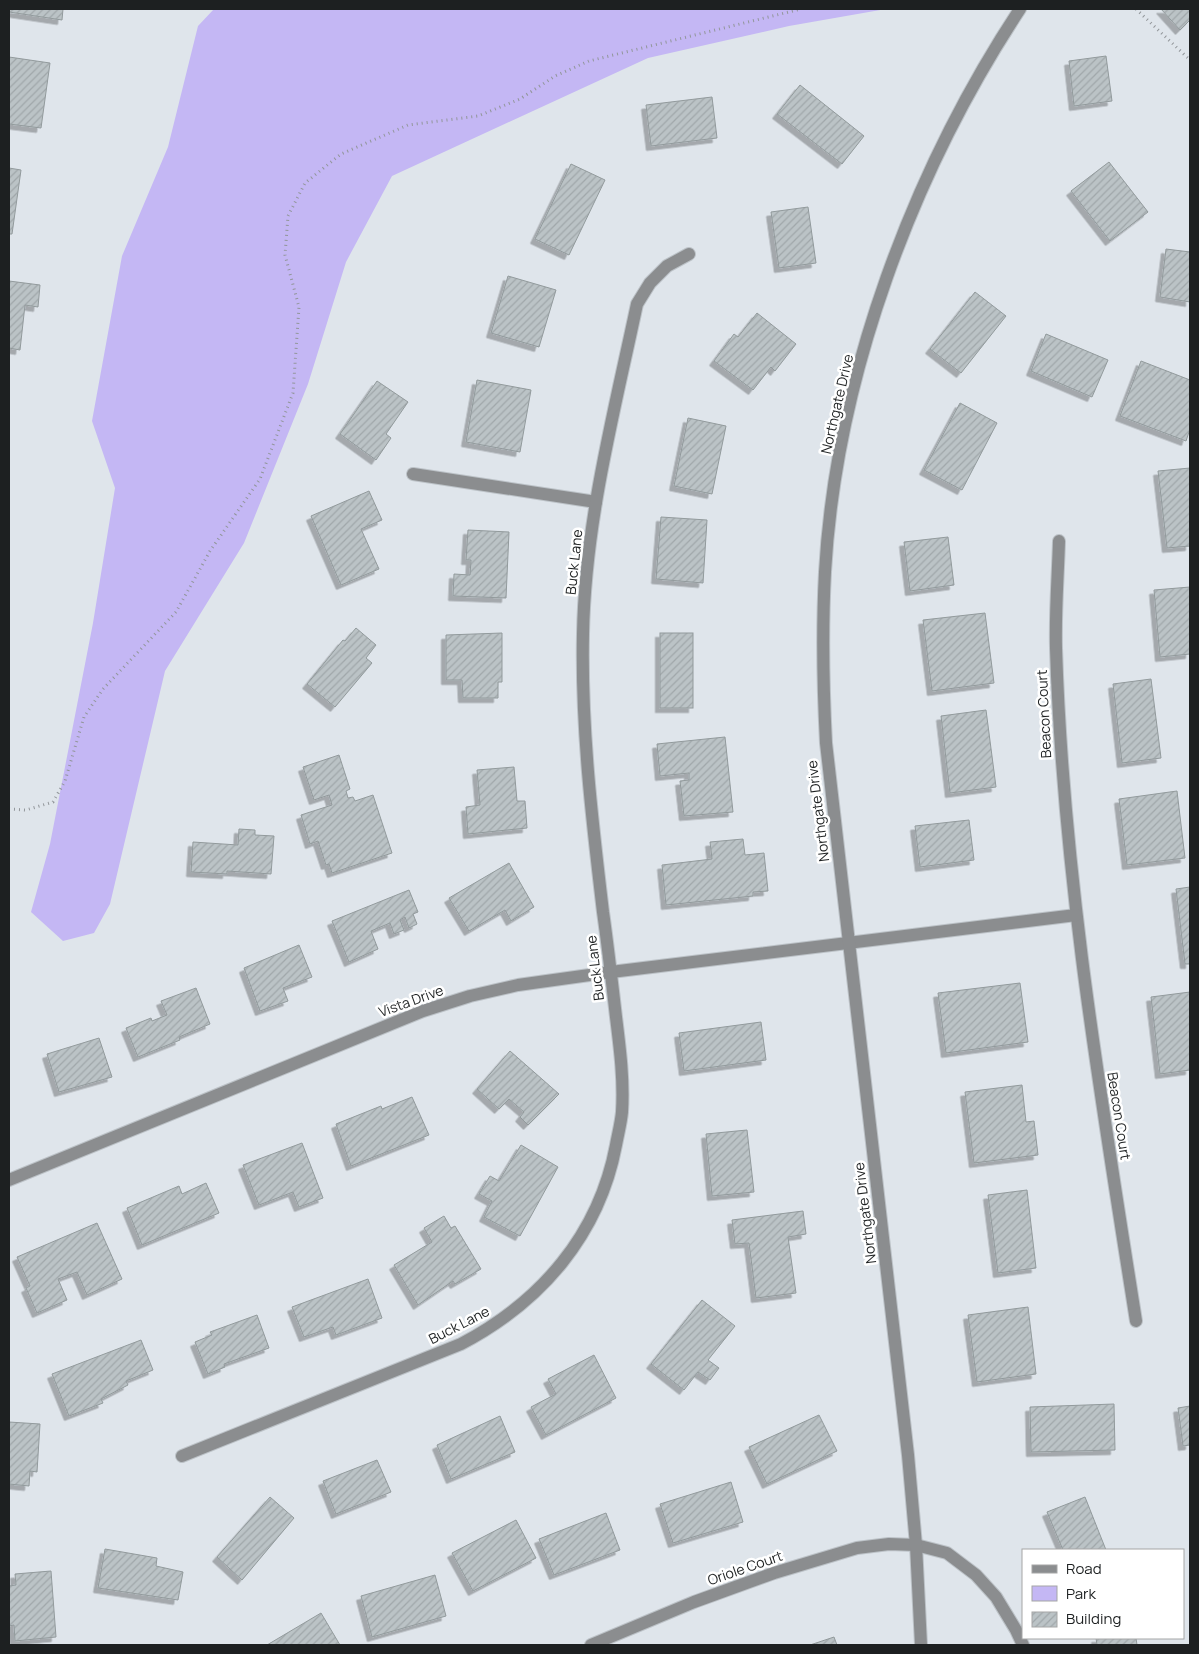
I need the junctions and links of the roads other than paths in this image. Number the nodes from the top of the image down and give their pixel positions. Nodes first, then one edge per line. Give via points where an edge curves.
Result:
1 (1020, 9) edge
2 (689, 254) dead end
3 (413, 474) dead end
4 (596, 502) junction
5 (1059, 541) dead end
6 (1076, 915) junction
7 (848, 942) junction
8 (611, 972) junction
9 (9, 1180) edge
10 (1136, 1321) dead end
11 (182, 1456) dead end
12 (916, 1545) junction
13 (591, 1645) edge
14 (921, 1645) edge
15 (1023, 1645) edge

1 - 7 street, Northgate Drive via 959,113 911,214 878,301 850,401 834,485 825,571 822,657 826,743
2 - 4 street, Buck Lane via 667,266 650,283 637,304
3 - 4 street
4 - 8 street, Buck Lane via 583,632 583,715
5 - 6 street, Beacon Court via 1056,646 1061,758
6 - 7 street
6 - 10 street, Beacon Court
7 - 8 street, Vista Drive
7 - 12 street, Northgate Drive
8 - 9 street, Vista Drive via 518,985 423,1011
8 - 11 street, Buck Lane via 623,1071 622,1114 612,1165 586,1228 550,1277 519,1307 461,1344
12 - 13 street, Oriole Court via 856,1548 694,1602
12 - 14 street, Northgate Drive
12 - 15 street, Oriole Court via 947,1553 976,1575 996,1597

